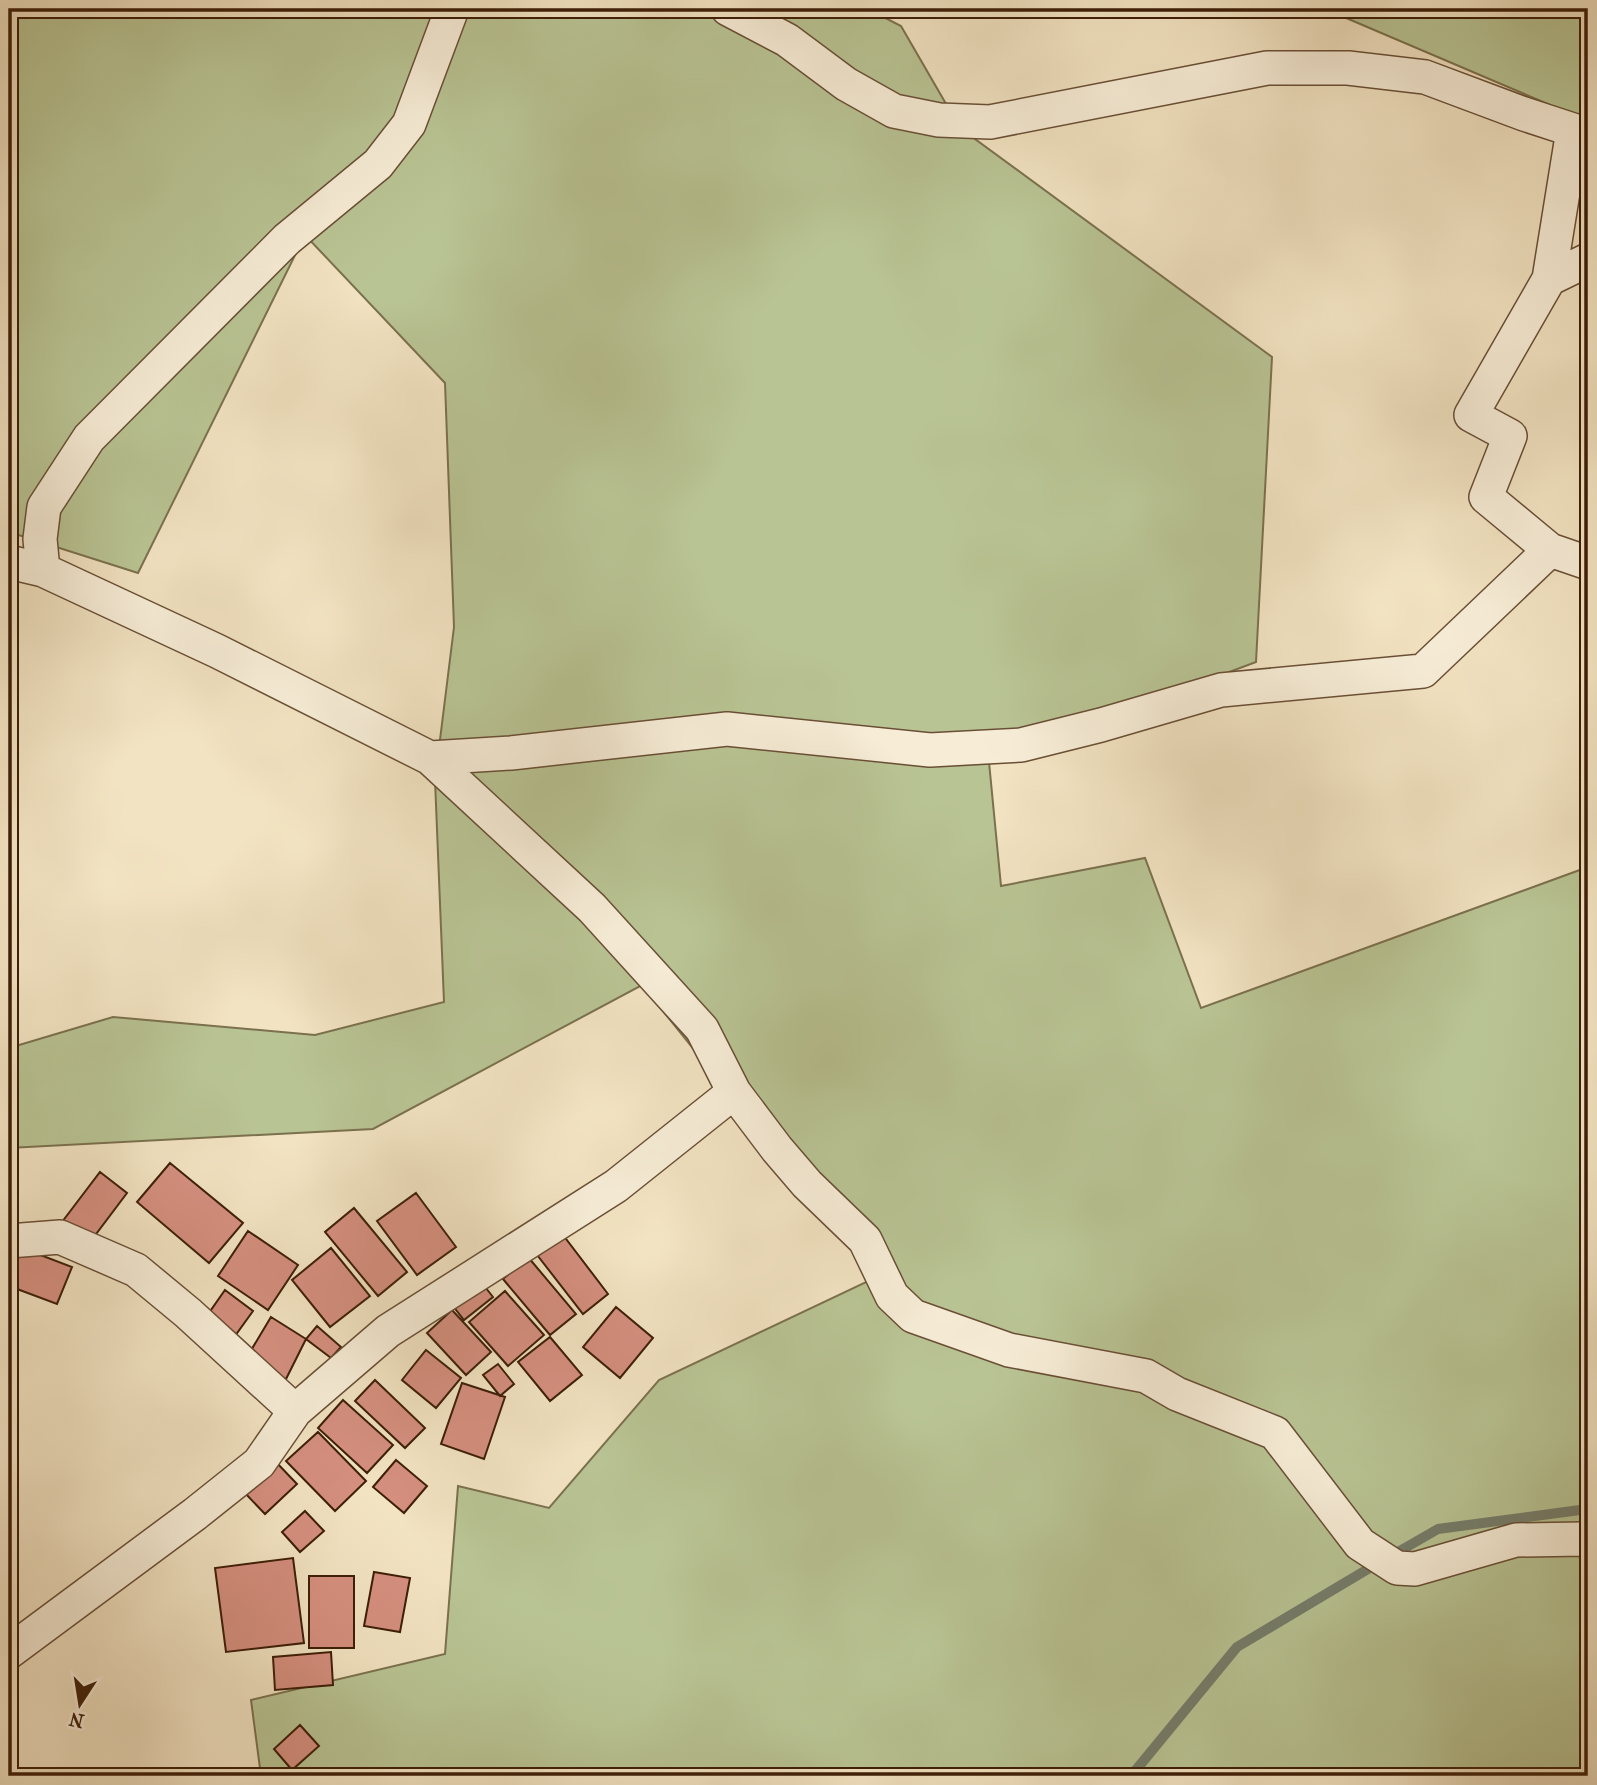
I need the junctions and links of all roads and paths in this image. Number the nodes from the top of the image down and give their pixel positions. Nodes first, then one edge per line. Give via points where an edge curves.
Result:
1 (452, 9) edge
2 (728, 9) edge
3 (1588, 260) edge
4 (1549, 279) junction
5 (1550, 550) junction
6 (9, 562) edge
7 (1588, 563) edge
8 (43, 570) junction
9 (430, 758) junction
10 (734, 1092) junction
11 (9, 1241) edge
12 (295, 1411) junction
13 (1588, 1542) edge
14 (9, 1652) edge

1 - 8 street via 409,124 378,164 286,239 89,438 44,507
2 - 4 street via 787,40 846,84 894,111 939,120 990,122 1267,68 1348,68 1425,77 1573,130
3 - 4 street
4 - 5 street via 1471,415 1510,436 1486,497
5 - 7 street
5 - 9 street via 1423,671 1221,690 1021,745 930,750 727,729
6 - 8 street
8 - 9 street
9 - 10 street via 592,908 702,1029
10 - 12 street via 616,1186 388,1331
10 - 13 street via 807,1184 864,1240 892,1296 913,1315 1009,1350 1146,1376 1177,1394 1275,1433 1360,1544 1397,1568 1415,1569 1516,1540
11 - 12 street via 60,1237 136,1270
12 - 14 street via 259,1463

